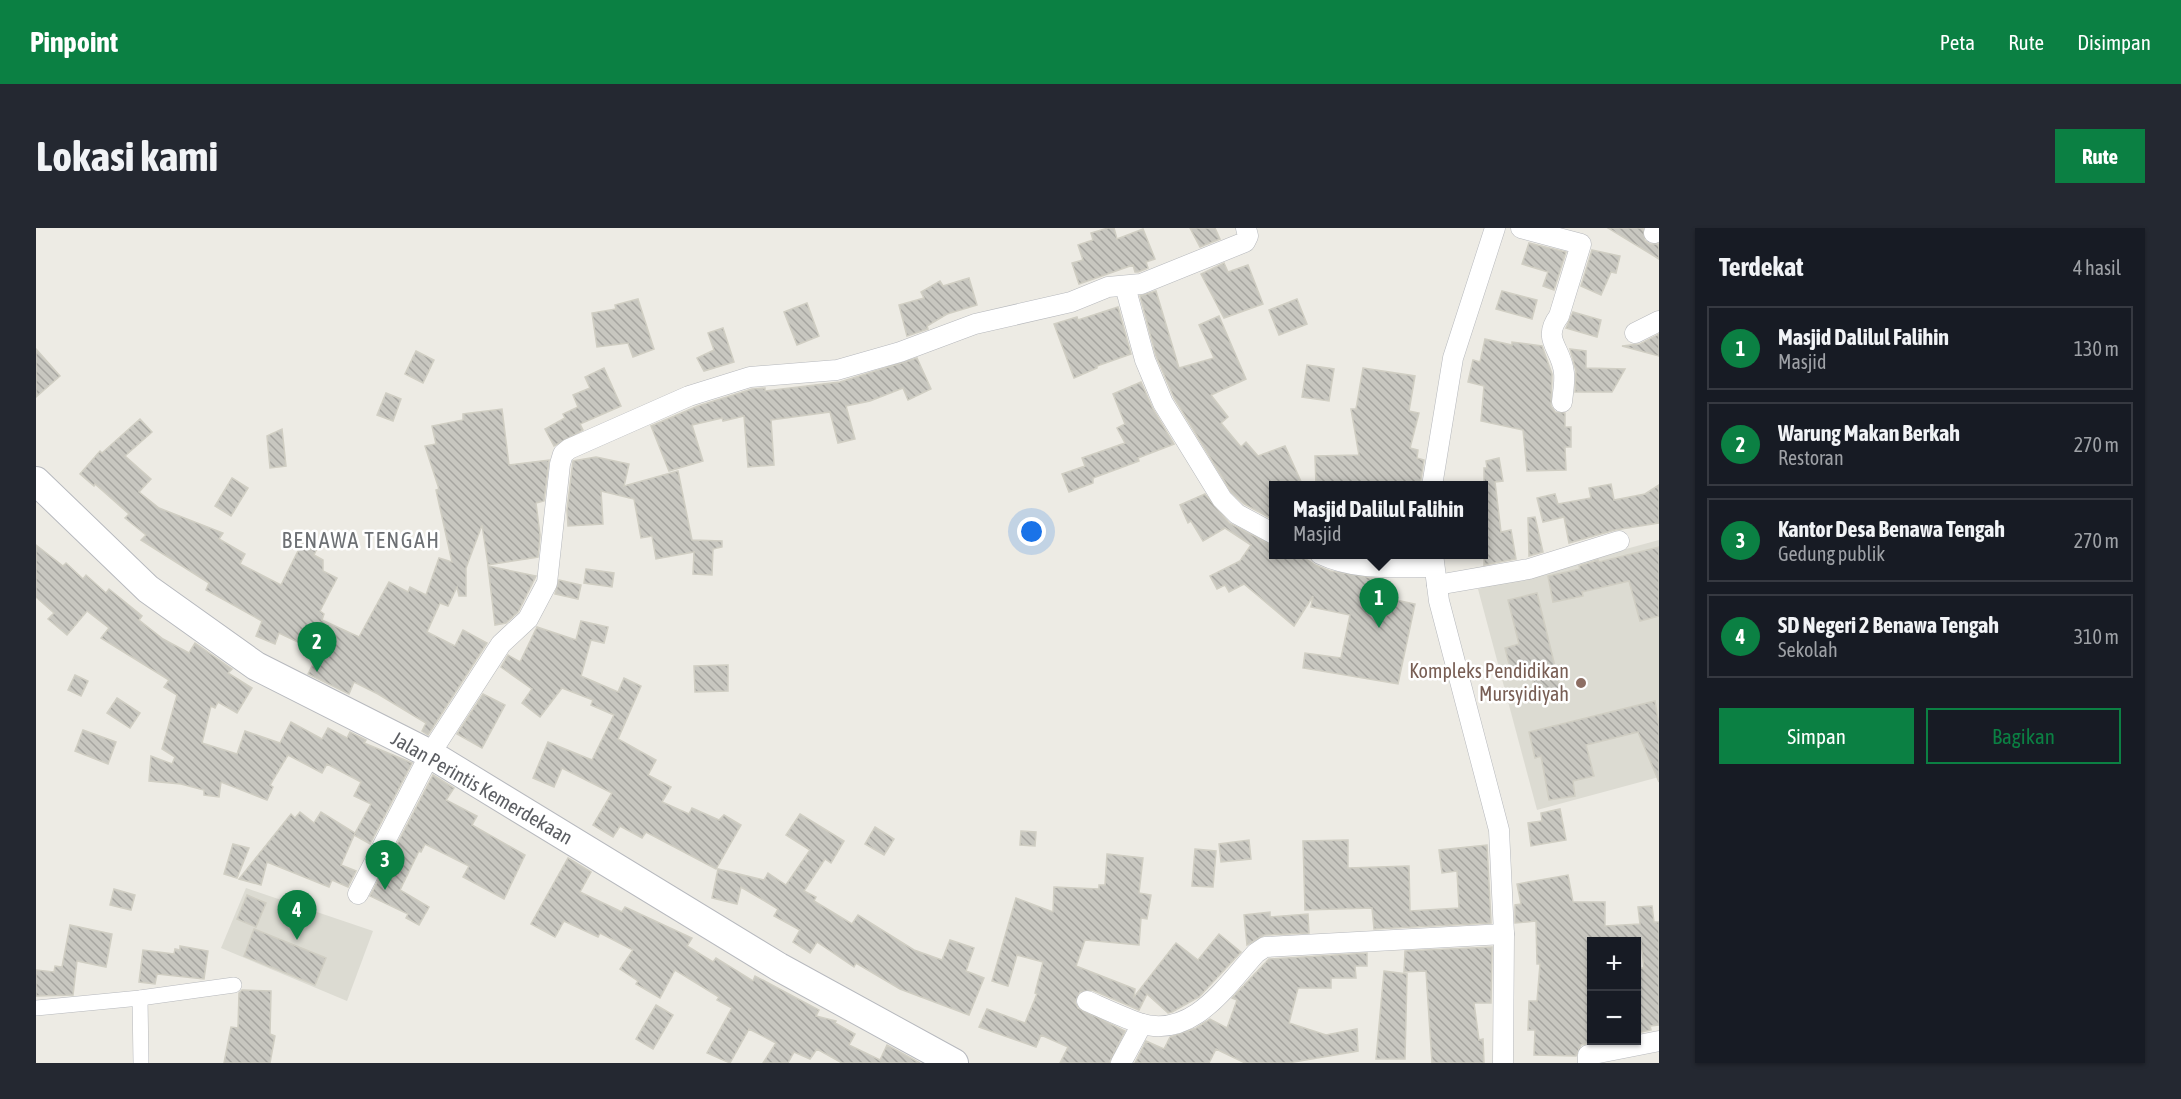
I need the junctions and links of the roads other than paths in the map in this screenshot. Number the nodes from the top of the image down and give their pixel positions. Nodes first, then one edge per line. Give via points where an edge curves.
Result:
1 (1246, 228) edge
2 (1495, 228) edge
3 (1521, 228) edge
4 (1125, 286) junction
5 (1659, 321) edge
6 (1635, 333) dead end
7 (1562, 402) dead end
8 (36, 481) edge
9 (1433, 481) edge
10 (1269, 531) edge
11 (1619, 541) dead end
12 (1331, 559) edge
13 (1434, 569) edge
14 (430, 754) junction
15 (358, 894) dead end
16 (1504, 934) junction
17 (234, 985) dead end
18 (140, 998) junction
19 (1087, 1001) dead end
20 (36, 1008) edge
21 (1142, 1024) junction
22 (1659, 1041) edge
23 (141, 1063) edge
24 (954, 1063) edge
25 (1121, 1063) edge
26 (1503, 1063) edge
27 (1588, 1063) edge

1 - 4 street via 1245,242 1141,284
2 - 9 street via 1453,358
3 - 7 street via 1581,244 1559,316 1552,326 1551,339 1564,372
4 - 10 street via 1144,360 1169,412 1222,499 1237,514
4 - 14 street via 1108,287 1071,302 975,324 837,370 750,377 688,396 569,449 560,464 547,583 528,619 501,644
5 - 6 street
8 - 14 main road, Jalan Perintis Kemerdekaan via 148,589 256,666
11 - 13 street via 1530,569
12 - 13 street via 1366,567
13 - 16 street via 1499,830
14 - 15 street
14 - 24 main road, Jalan Perintis Kemerdekaan via 779,967
16 - 21 street via 1265,947 1206,1008 1188,1021 1170,1026
16 - 26 street
17 - 18 street
18 - 20 street
18 - 23 street
19 - 21 street
21 - 25 street
22 - 27 street via 1588,1055

